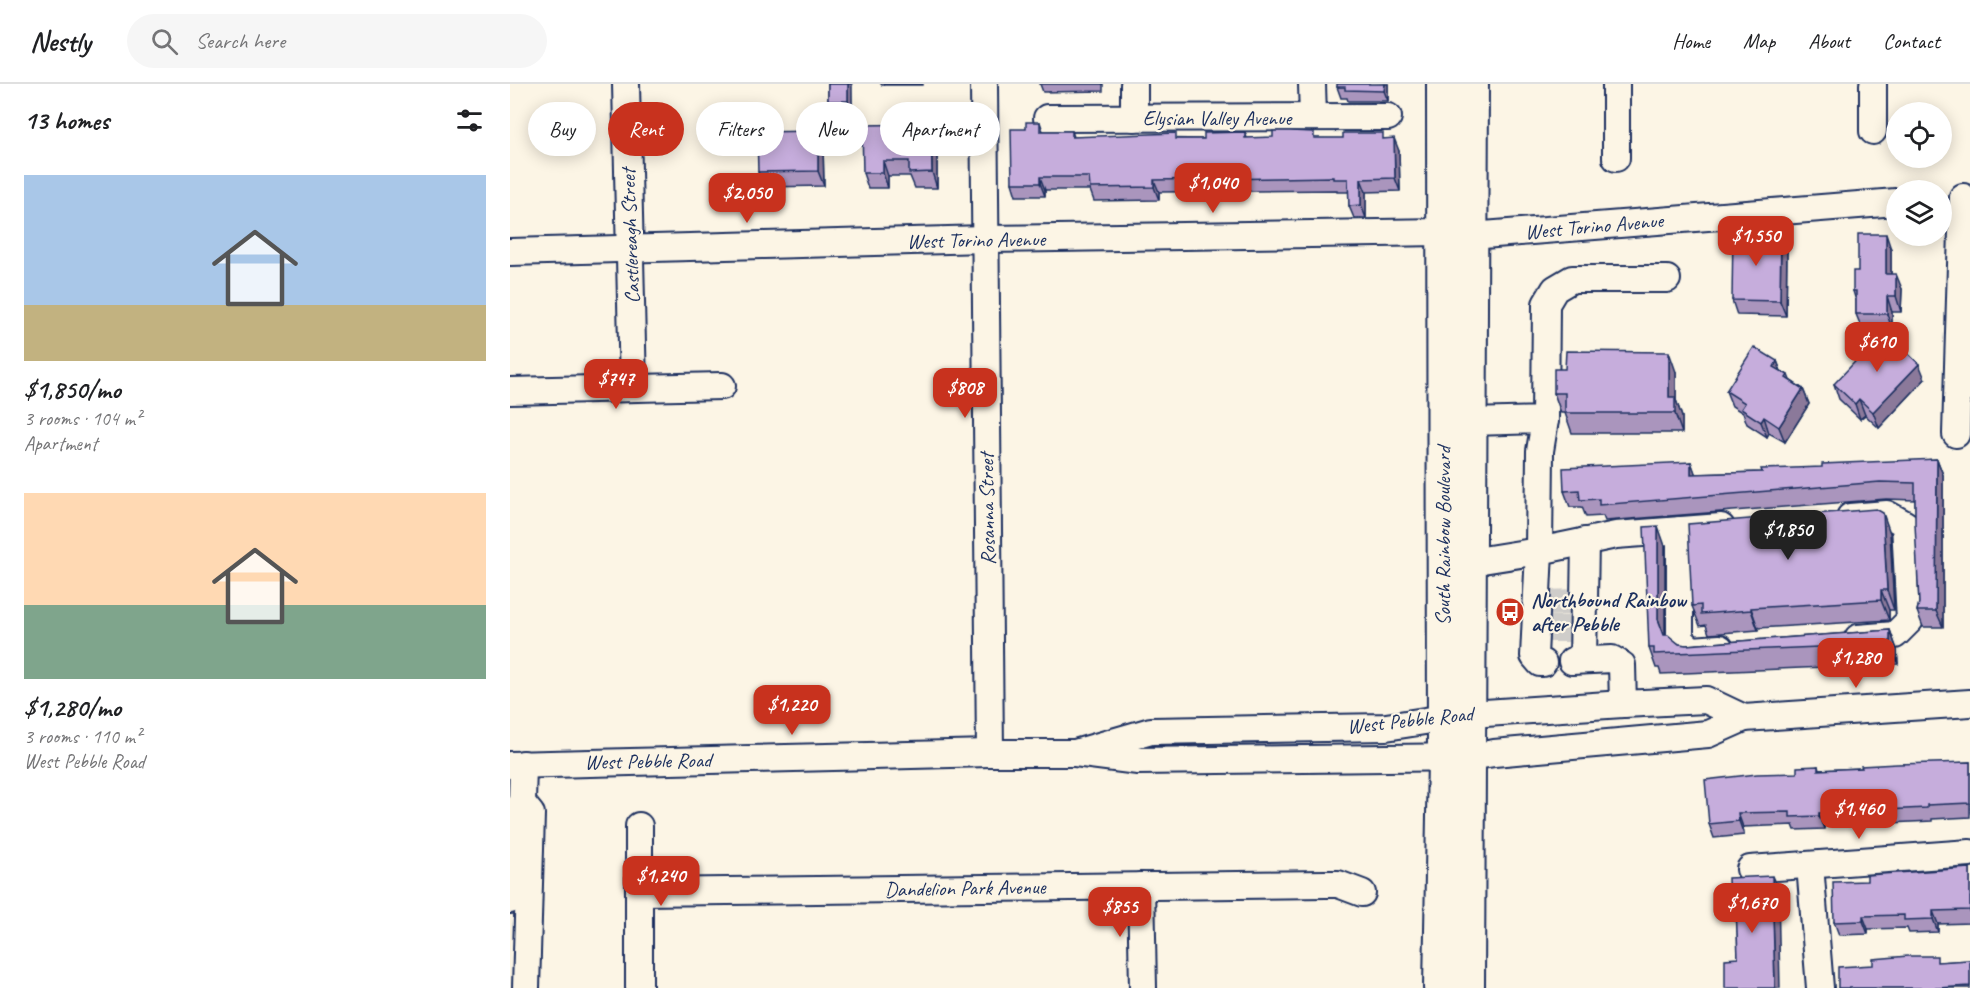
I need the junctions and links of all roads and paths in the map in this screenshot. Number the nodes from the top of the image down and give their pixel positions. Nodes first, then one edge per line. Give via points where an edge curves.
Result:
1 (627, 84) edge
2 (984, 84) edge
3 (1134, 84) edge
4 (1312, 84) edge
5 (1443, 84) edge
6 (1472, 84) edge
7 (1616, 84) edge
8 (1873, 84) edge
9 (1312, 117) junction
10 (1388, 117) dead end
11 (1047, 118) dead end
12 (1134, 118) junction
13 (1872, 131) dead end
14 (1616, 158) dead end
15 (1958, 198) edge
16 (1886, 203) edge
17 (1457, 234) junction
18 (985, 239) junction
19 (629, 249) junction
20 (510, 252) edge
21 (1667, 279) dead end
22 (722, 386) dead end
23 (633, 388) junction
24 (510, 391) edge
25 (1471, 412) junction
26 (1545, 420) junction
27 (1956, 434) dead end
28 (1830, 518) edge
29 (1749, 524) edge
30 (1680, 530) junction
31 (1585, 541) junction
32 (1539, 551) junction
33 (1470, 562) junction
34 (1835, 639) edge
35 (1740, 646) edge
36 (1543, 663) dead end
37 (1970, 703) edge
38 (1623, 704) junction
39 (1457, 717) junction
40 (1744, 718) junction
41 (990, 753) junction
42 (1075, 753) junction
43 (1457, 758) junction
44 (516, 765) edge
45 (522, 803) junction
46 (639, 826) dead end
47 (1970, 853) edge
48 (1810, 866) junction
49 (1750, 869) dead end
50 (1141, 886) junction
51 (639, 892) junction
52 (1362, 893) dead end
53 (510, 900) edge
54 (526, 988) edge
55 (639, 988) edge
56 (1143, 988) edge
57 (1440, 988) edge
58 (1468, 988) edge
59 (1820, 988) edge

1 - 19 street, Castlereagh Street
2 - 18 street, Rosanna Street
3 - 12 street
4 - 9 street
5 - 17 main road via 1443,128 1457,151
6 - 17 main road, South Rainbow Boulevard
7 - 14 street
8 - 13 street
9 - 10 street, Elysian Valley Avenue
9 - 12 street, Elysian Valley Avenue
11 - 12 street, Elysian Valley Avenue
15 - 27 street
16 - 17 street, West Torino Avenue
17 - 18 street, West Torino Avenue
17 - 25 main road, South Rainbow Boulevard
17 - 39 main road, South Rainbow Boulevard
18 - 19 street, West Torino Avenue
18 - 41 street, Rosanna Street
19 - 20 street, West Torino Avenue
19 - 23 street, Castlereagh Street
21 - 26 street via 1572,279 1555,289 1546,304
22 - 23 street
23 - 24 street
25 - 26 street
25 - 33 main road, South Rainbow Boulevard
26 - 32 street via 1540,451
28 - 34 street via 1887,514 1905,524 1911,620 1894,635
29 - 30 street
30 - 31 street
30 - 35 street via 1680,639 1692,650
31 - 32 street
31 - 38 street via 1578,661 1612,659 1622,665
32 - 33 street
32 - 36 street via 1539,629 1534,656
33 - 39 main road, South Rainbow Boulevard
37 - 40 street, West Pebble Road
38 - 39 street, West Pebble Road
38 - 40 street, West Pebble Road via 1706,700
39 - 42 street, West Pebble Road via 1386,727 1151,730
39 - 43 main road, South Rainbow Boulevard
40 - 43 street, West Pebble Road via 1708,734
41 - 42 street, West Pebble Road
41 - 44 street, West Pebble Road
42 - 43 street, West Pebble Road via 1137,761
43 - 57 main road, South Rainbow Boulevard
43 - 58 main road, South Rainbow Boulevard
44 - 45 street
45 - 53 street via 513,815
45 - 54 street via 531,814
46 - 51 street
47 - 48 street
48 - 49 street
48 - 59 street
50 - 51 street, Dandelion Park Avenue
50 - 52 street, Dandelion Park Avenue via 1326,884
50 - 56 street
51 - 55 street

